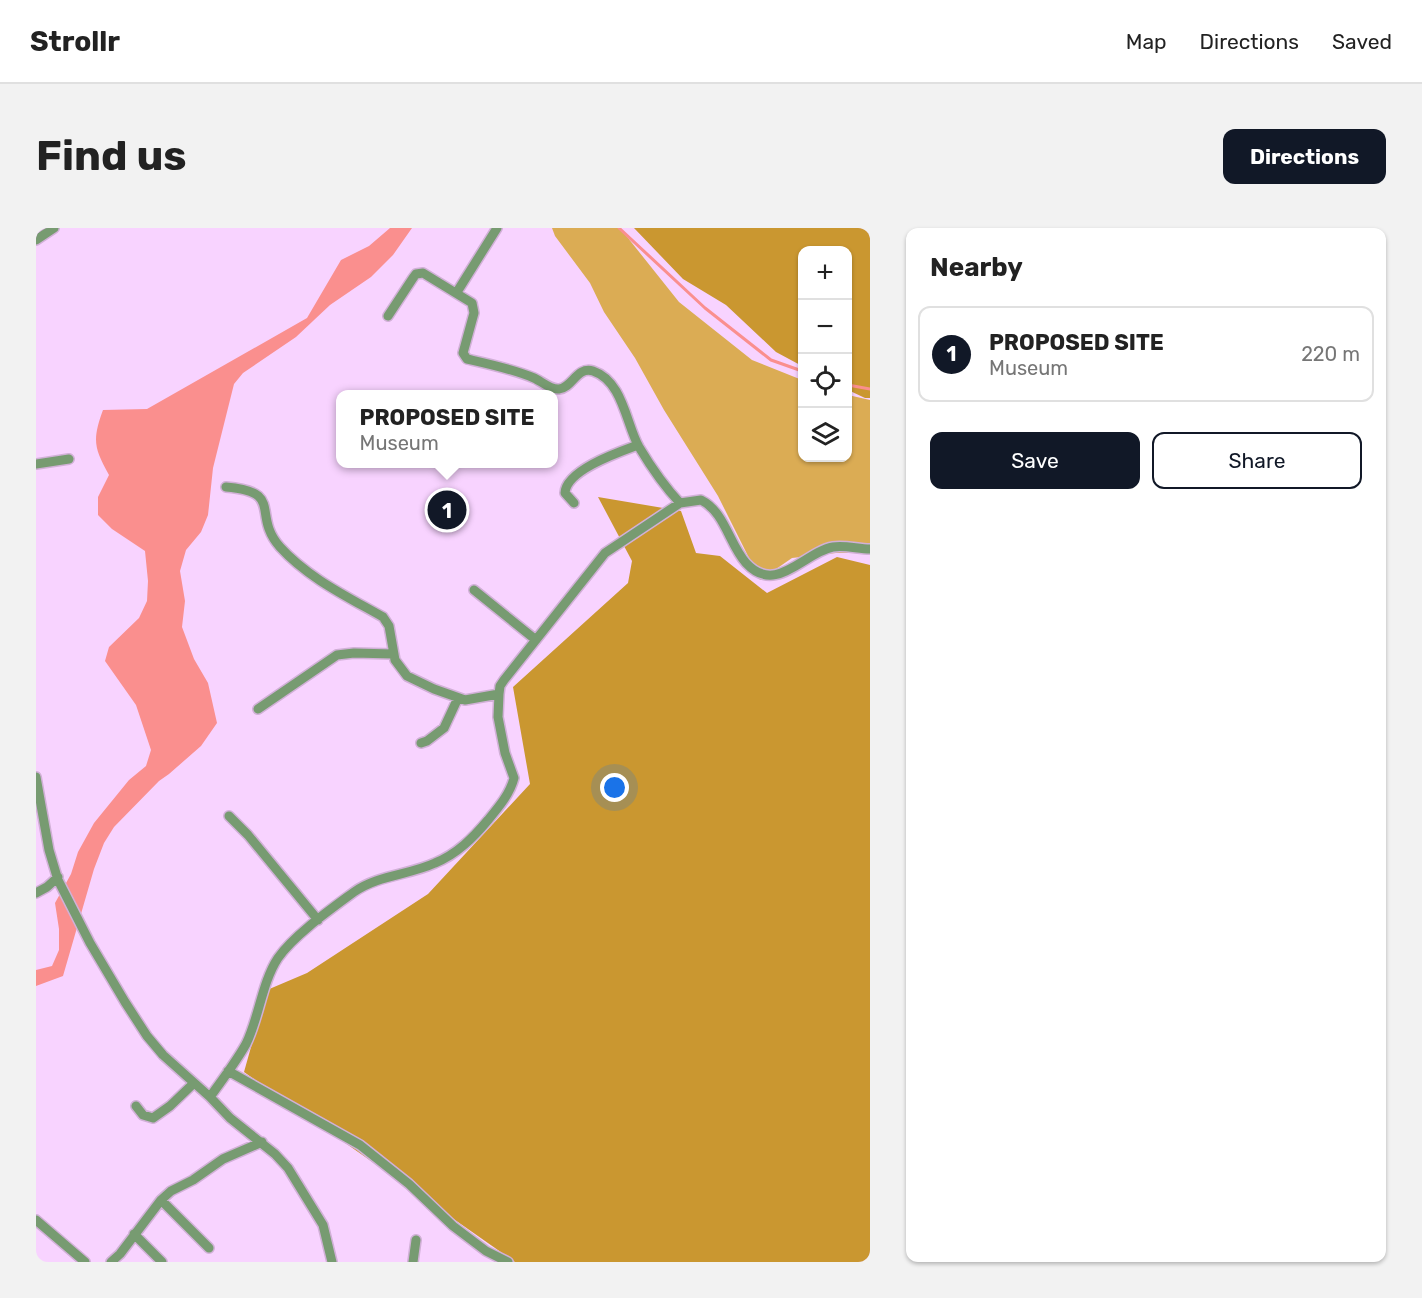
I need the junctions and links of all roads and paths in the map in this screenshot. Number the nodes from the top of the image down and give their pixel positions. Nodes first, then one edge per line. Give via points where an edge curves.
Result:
1 (54, 228) edge
2 (497, 228) edge
3 (36, 240) edge
4 (457, 292) junction
5 (388, 316) dead end
6 (638, 445) junction
7 (69, 459) dead end
8 (36, 464) edge
9 (226, 487) dead end
10 (574, 503) dead end
11 (680, 503) junction
12 (870, 549) edge
13 (474, 590) dead end
14 (536, 640) junction
15 (393, 654) junction
16 (499, 694) junction
17 (458, 698) junction
18 (258, 709) dead end
19 (421, 743) dead end
20 (36, 777) edge
21 (229, 816) dead end
22 (58, 878) junction
23 (36, 893) edge
24 (318, 920) junction
25 (228, 1071) junction
26 (194, 1083) junction
27 (210, 1097) junction
28 (136, 1106) dead end
29 (262, 1142) junction
30 (161, 1200) junction
31 (36, 1220) edge
32 (134, 1234) junction
33 (416, 1240) dead end
34 (209, 1248) dead end
35 (85, 1262) edge
36 (111, 1262) edge
37 (162, 1262) edge
38 (332, 1262) edge
39 (413, 1262) edge
40 (508, 1262) edge

1 - 3 street
2 - 4 street
4 - 5 street via 419,272
4 - 6 street via 474,307 464,356 467,359 527,375 555,389 565,387 587,370 595,371 617,392
6 - 10 street via 596,462 567,484 565,493
6 - 11 street
7 - 8 street
9 - 15 street via 256,494 265,504 266,525 272,538 282,550 321,580 384,617
11 - 12 street via 701,500 714,508 744,560 760,573 783,573 831,547
11 - 14 street via 605,553
13 - 14 street
14 - 16 street via 504,680
15 - 17 street via 407,676
15 - 18 street via 337,655
16 - 17 street via 469,700
16 - 24 street via 501,736 514,778 496,811 449,857 368,884
17 - 19 street via 444,728
20 - 22 street
21 - 24 street
22 - 23 street
22 - 26 street via 90,943 147,1036
24 - 25 street via 279,956 246,1044
25 - 27 street
25 - 40 street via 360,1145 453,1226
26 - 27 street
26 - 28 street via 153,1118 144,1116
27 - 29 street
29 - 30 street via 224,1159
29 - 38 street via 288,1168 315,1210
30 - 32 street
30 - 34 street
31 - 35 street
32 - 36 street
32 - 37 street
33 - 39 street

